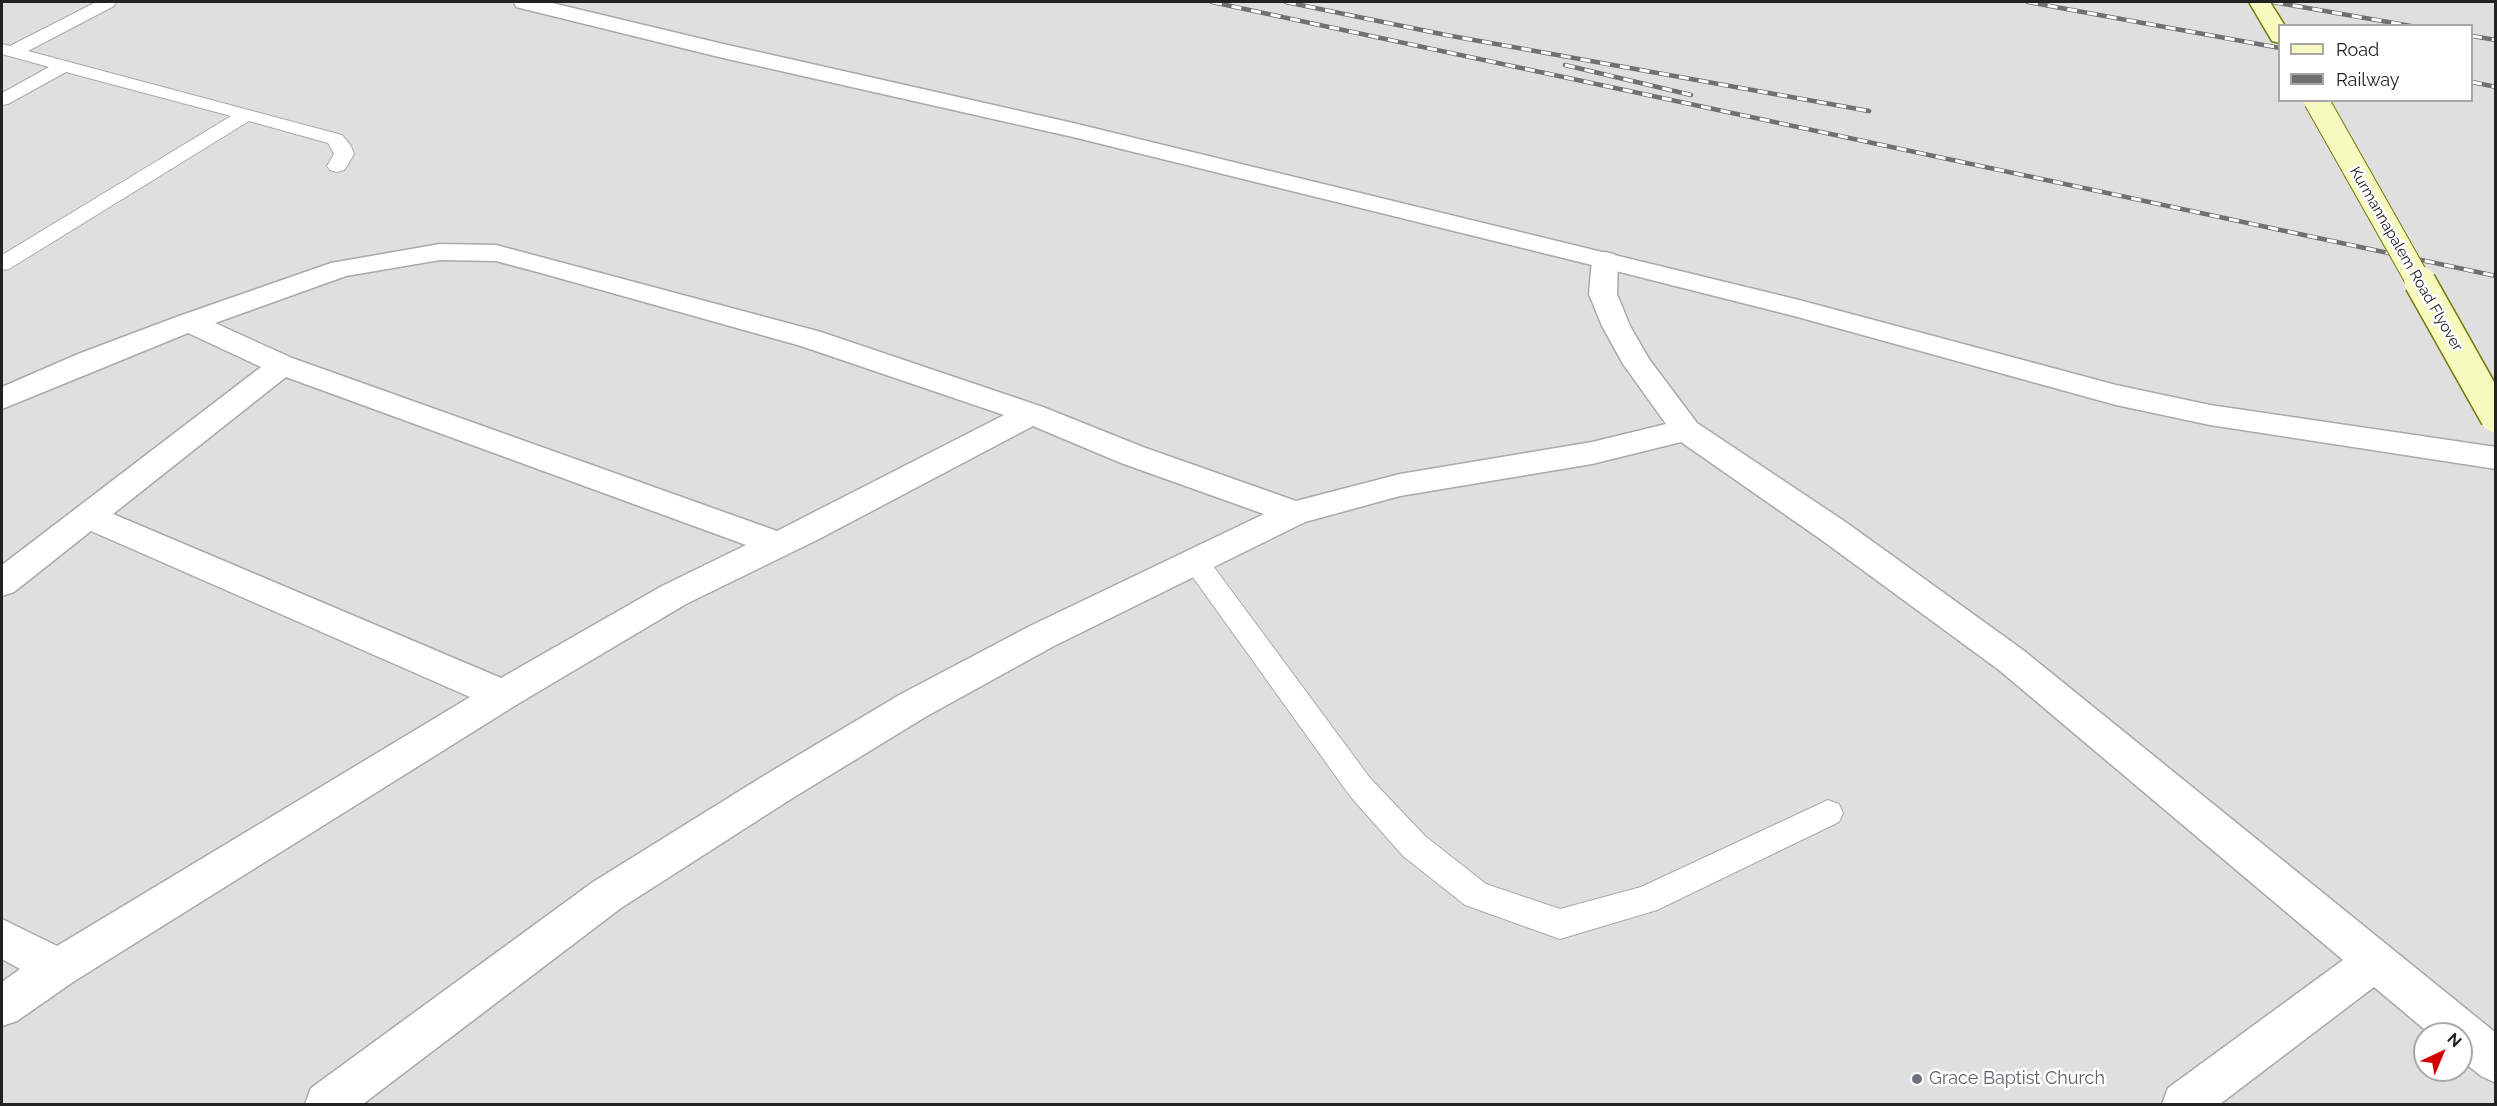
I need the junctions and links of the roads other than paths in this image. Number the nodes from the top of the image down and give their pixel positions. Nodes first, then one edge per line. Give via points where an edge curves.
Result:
1 (108, 2) edge
2 (524, 2) edge
3 (2260, 2) edge
4 (2278, 33) edge
5 (7, 50) edge
6 (64, 66) junction
7 (2, 100) edge
8 (2317, 102) edge
9 (246, 115) junction
10 (337, 165) dead end
11 (1605, 260) junction
12 (2, 264) edge
13 (189, 322) junction
14 (282, 365) junction
15 (2, 399) edge
16 (1032, 414) junction
17 (2496, 417) edge
18 (1686, 430) junction
19 (2496, 458) edge
20 (1296, 513) junction
21 (87, 516) junction
22 (778, 544) junction
23 (1196, 562) junction
24 (2, 583) edge
25 (503, 695) junction
26 (1828, 813) dead end
27 (2, 938) edge
28 (2375, 961) junction
29 (58, 968) junction
30 (2, 1006) edge
31 (2496, 1061) edge
32 (327, 1104) edge
33 (2184, 1104) edge

1 - 5 lane
2 - 11 street
3 - 4 main road
5 - 6 lane
6 - 7 lane
6 - 9 lane
8 - 17 main road, Kurmannapalem Road Flyover, bridge
9 - 10 lane via 335,139 344,154
9 - 12 lane
11 - 18 street via 1602,294 1616,326
11 - 19 street via 2116,395 2210,415
13 - 14 street
13 - 15 street
13 - 16 street via 341,269 440,252 496,253 811,339
14 - 21 street
14 - 22 street
16 - 20 street via 1132,455
16 - 22 street
18 - 20 street via 1592,453 1400,485
18 - 28 street via 2011,660
20 - 23 street
21 - 24 street
21 - 25 street
22 - 25 street via 674,595
23 - 26 lane via 1360,787 1414,846 1476,895 1560,924 1646,900
23 - 32 street via 1032,641 914,705 778,787 606,895
25 - 29 street
27 - 29 street
28 - 31 street
28 - 33 street
29 - 30 street

